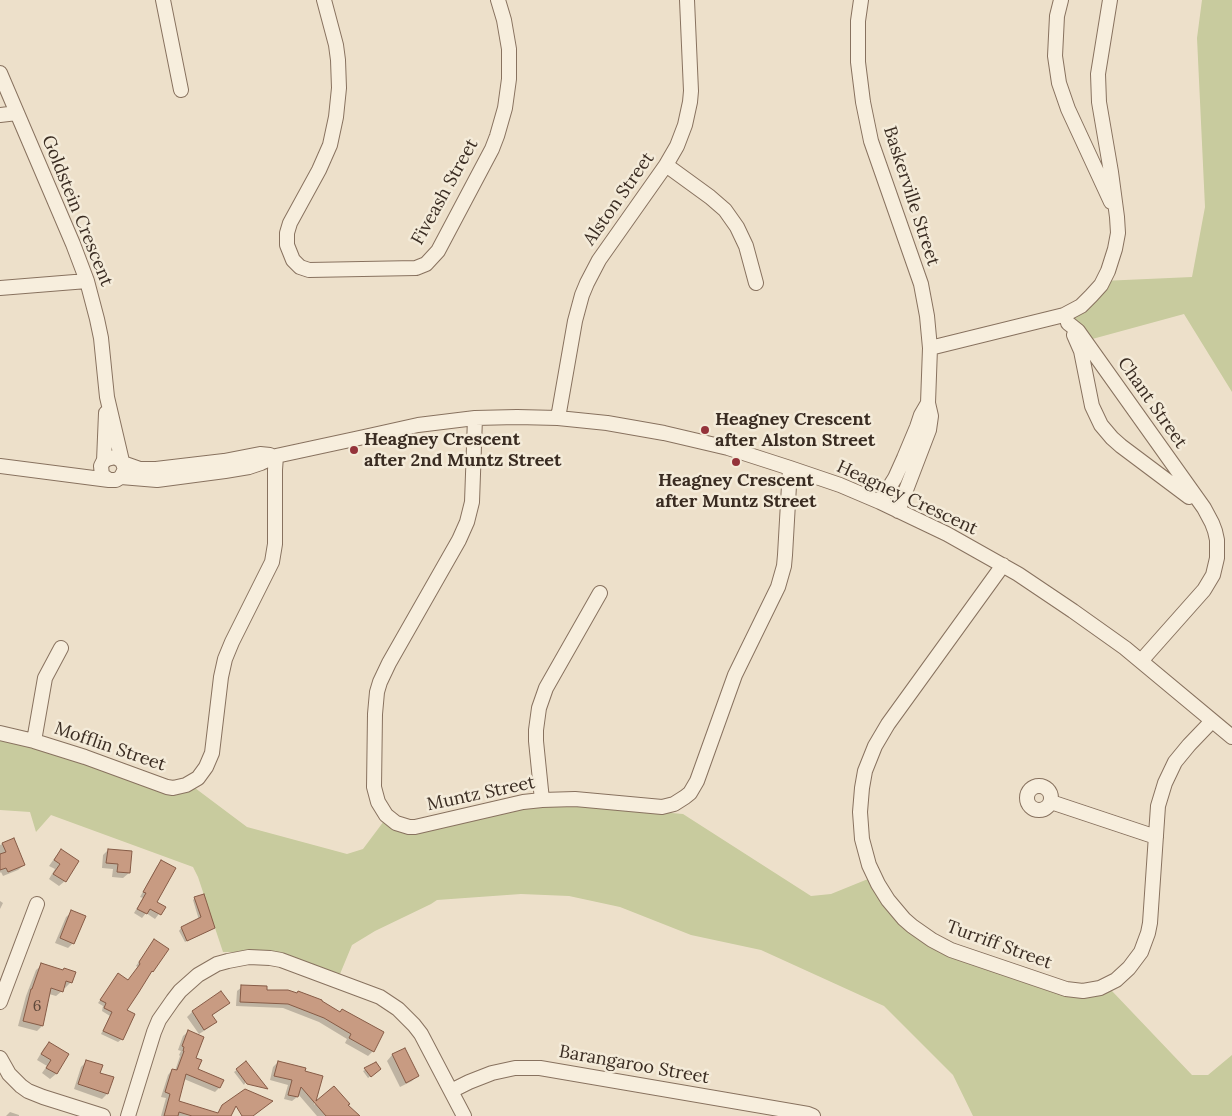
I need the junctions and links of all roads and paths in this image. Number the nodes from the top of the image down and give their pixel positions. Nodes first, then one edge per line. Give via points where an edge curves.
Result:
1 (163, 0) edge
2 (324, 0) edge
3 (498, 0) edge
4 (687, 0) edge
5 (861, 0) edge
6 (1061, 0) edge
7 (1110, 0) edge
8 (0, 73) edge
9 (181, 90) dead end
10 (17, 113) junction
11 (0, 115) edge
12 (666, 165) junction
13 (1117, 216) junction
14 (87, 281) junction
15 (756, 283) dead end
16 (0, 288) edge
17 (1066, 319) junction
18 (930, 348) junction
19 (107, 397) junction
20 (928, 403) junction
21 (475, 418) junction
22 (558, 418) junction
23 (276, 456) junction
24 (103, 462) junction
25 (123, 462) junction
26 (0, 466) edge
27 (790, 468) junction
28 (59, 474) junction
29 (157, 475) junction
30 (115, 479) junction
31 (880, 502) junction
32 (1204, 508) junction
33 (898, 511) junction
34 (1003, 565) junction
35 (600, 593) dead end
36 (61, 648) dead end
37 (1141, 662) junction
38 (1212, 721) junction
39 (0, 733) edge
40 (1232, 737) edge
41 (34, 741) junction
42 (542, 800) junction
43 (1051, 802) dead end
44 (1156, 837) junction
45 (37, 904) dead end
46 (0, 1002) edge
47 (0, 1058) edge
48 (4, 1077) edge
49 (451, 1091) junction
50 (103, 1116) edge
51 (128, 1116) edge
52 (464, 1116) edge
53 (813, 1116) edge

1 - 9 street
2 - 3 street, Fiveash Street via 338,60 336,117 330,145 287,233 287,245 293,260 309,270 416,268 426,264 438,251 492,149 505,108 509,49
4 - 12 street, Alston Street via 690,102 685,125
5 - 18 street, Baskerville Street via 858,62 862,102 871,141 920,284
6 - 13 street via 1055,56 1060,83 1068,109
7 - 13 street via 1098,74 1099,102
8 - 10 street, Goldstein Crescent
10 - 11 street
10 - 14 street, Goldstein Crescent
12 - 15 street via 725,210 746,246
12 - 22 street, Alston Street via 587,282 575,321
13 - 17 street via 1118,233 1108,271 1091,296
14 - 16 street
14 - 19 street, Goldstein Crescent via 98,319
17 - 18 street
17 - 32 street, Chant Street via 1078,331
17 - 32 street, Chant Street via 1081,351 1092,406 1101,424 1121,446
18 - 20 street, Baskerville Street
19 - 24 street, Goldstein Crescent
19 - 25 street, Goldstein Crescent
20 - 31 street, Baskerville Street via 895,478
20 - 33 street, Baskerville Street via 931,416 929,430
21 - 22 street, Heagney Crescent
21 - 23 street, Heagney Crescent via 418,425
21 - 42 street, Muntz Street via 472,502 467,522 379,687 375,714 374,787 386,814 396,823 409,827
22 - 27 street, Heagney Crescent via 664,433 728,448
23 - 29 street, Heagney Crescent via 249,466
23 - 41 street, Mofflin Street via 272,562 225,659 212,753 198,778 186,786 167,787
24 - 25 street via 110,457
24 - 28 street, Heagney Crescent via 94,469
24 - 30 street via 102,475
25 - 29 street, Heagney Crescent
25 - 30 street via 123,475
26 - 28 street, Heagney Crescent
27 - 31 street, Heagney Crescent
27 - 42 street, Muntz Street via 784,566 778,587 735,675 690,793 674,804 662,807 575,799
28 - 30 street, Heagney Crescent
29 - 30 street, Heagney Crescent
31 - 33 street, Heagney Crescent
32 - 37 street, Chant Street via 1217,540 1213,575 1204,590
33 - 34 street, Heagney Crescent
34 - 37 street, Heagney Crescent via 1073,611
34 - 44 street, Turriff Street via 874,746 865,771 860,812 862,839 878,884 904,919 951,950 1066,989 1083,991 1100,988 1116,980 1140,952 1150,923
35 - 42 street via 546,688 539,708 536,741
36 - 41 street via 45,678
37 - 38 street, Heagney Crescent
38 - 40 street, Heagney Crescent
38 - 44 street, Turriff Street via 1175,762 1158,806
39 - 41 street, Mofflin Street
43 - 44 street
45 - 46 street
47 - 48 street
48 - 50 street via 36,1094
49 - 51 street via 414,1024 380,997 281,960 249,957 217,964 180,990 154,1032
49 - 52 street
49 - 53 street, Barangaroo Street via 492,1073 540,1068

